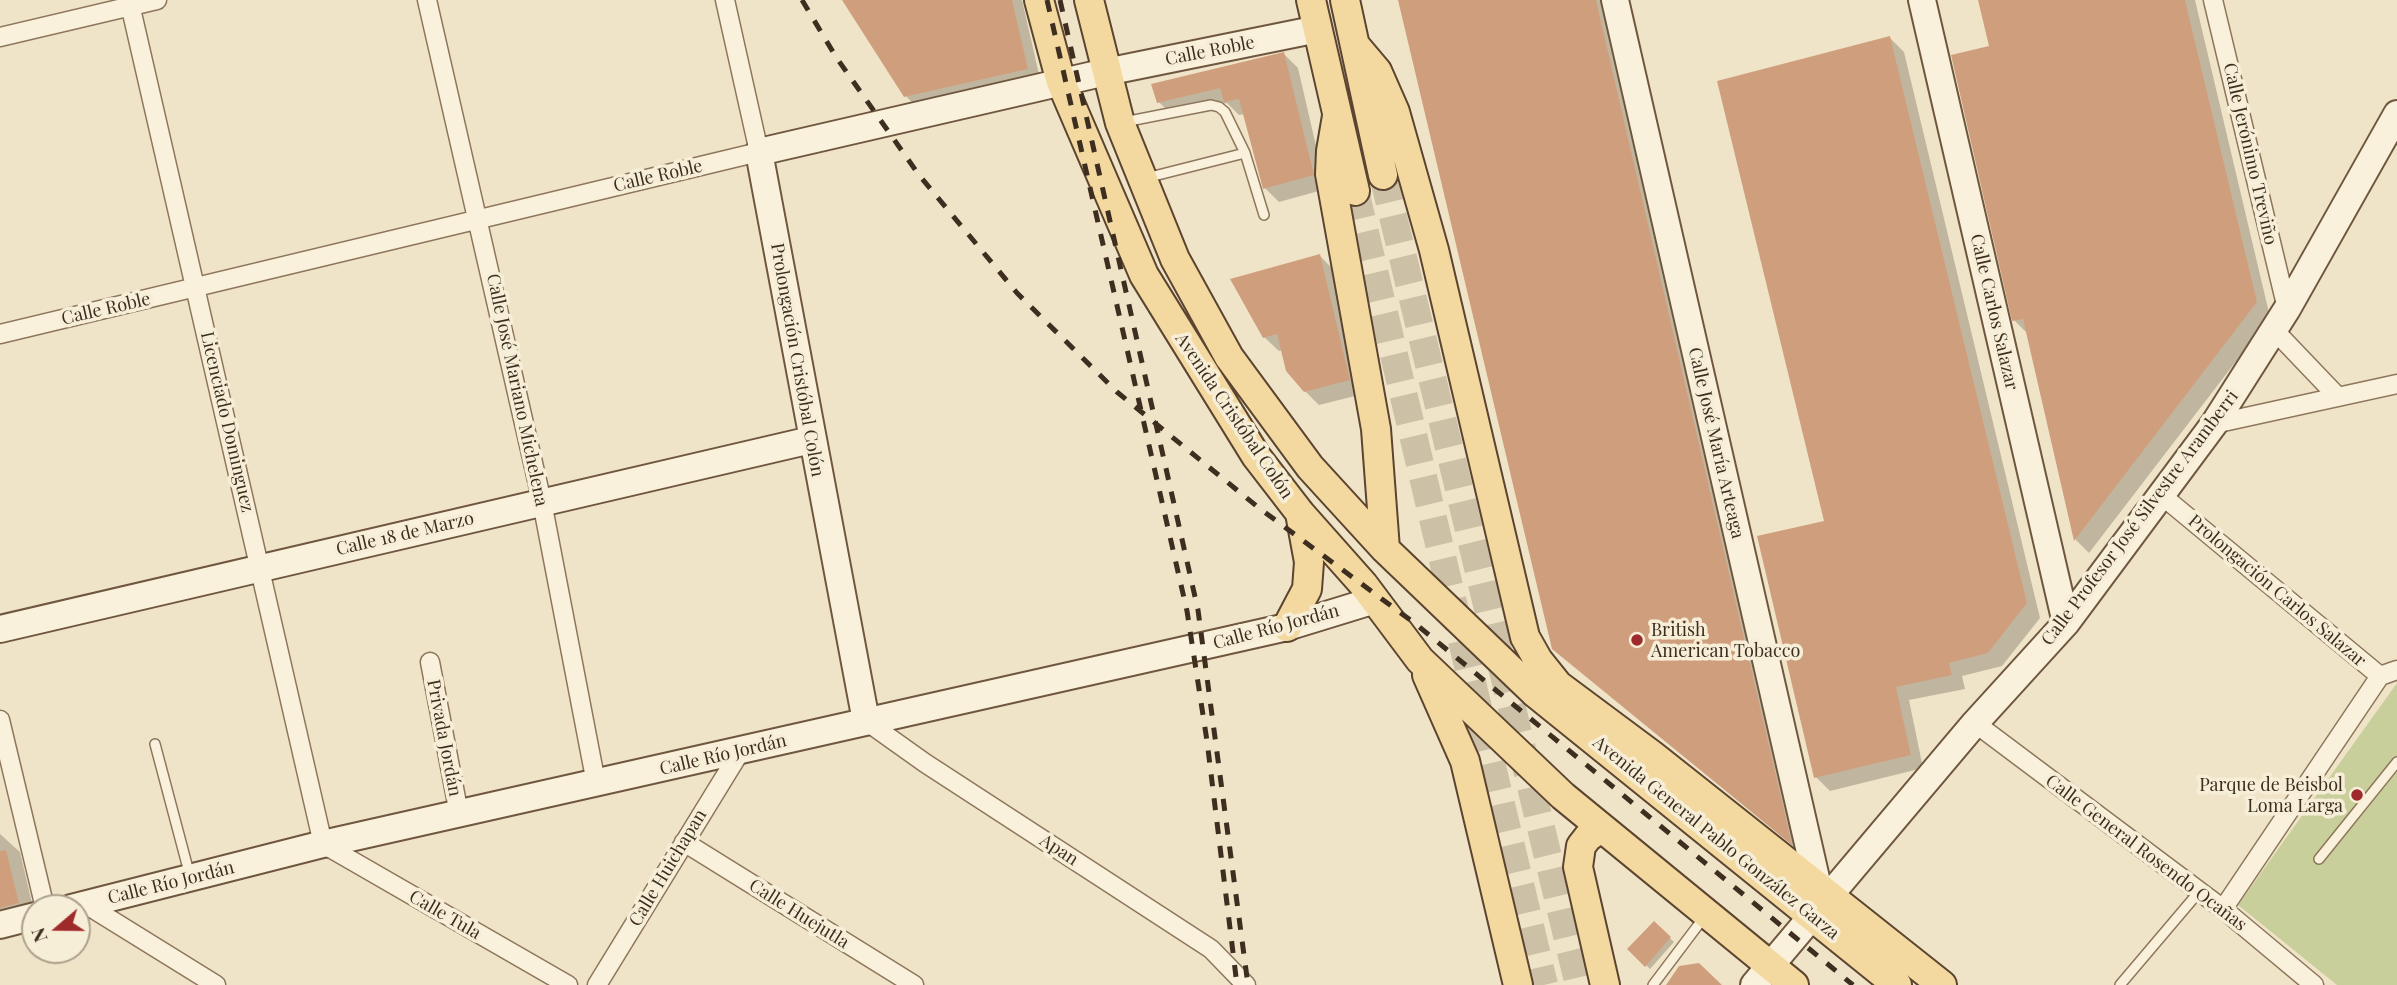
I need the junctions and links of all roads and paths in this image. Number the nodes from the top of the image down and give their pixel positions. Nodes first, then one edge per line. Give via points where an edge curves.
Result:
1 (157, 0) edge
2 (427, 0) edge
3 (724, 0) edge
4 (1039, 0) edge
5 (1089, 0) edge
6 (1311, 0) edge
7 (1345, 0) edge
8 (1615, 0) edge
9 (1922, 0) edge
10 (2213, 0) edge
11 (130, 3) edge
12 (1318, 29) junction
13 (0, 37) edge
14 (1354, 45) junction
15 (1106, 72) junction
16 (1061, 82) junction
17 (2397, 114) edge
18 (1337, 116) junction
19 (1120, 123) junction
20 (759, 152) junction
21 (1245, 153) junction
22 (1384, 175) tunnel mouth
23 (1141, 180) junction
24 (1355, 191) tunnel mouth
25 (1264, 215) dead end
26 (479, 219) junction
27 (197, 288) junction
28 (2281, 319) junction
29 (0, 334) edge
30 (1229, 357) junction
31 (1201, 372) junction
32 (2397, 384) edge
33 (2338, 397) junction
34 (2214, 424) junction
35 (811, 440) junction
36 (2160, 494) junction
37 (542, 502) junction
38 (1300, 513) junction
39 (1385, 550) junction
40 (259, 569) junction
41 (1375, 600) junction
42 (2066, 623) junction
43 (1287, 627) junction
44 (0, 629) edge
45 (1420, 660) junction
46 (430, 663) dead end
47 (2397, 670) edge
48 (2380, 676) junction
49 (1534, 692) joint
50 (0, 720) edge
51 (866, 721) junction
52 (1975, 723) junction
53 (155, 744) dead end
54 (740, 752) junction
55 (2397, 762) edge
56 (596, 783) junction
57 (459, 814) junction
58 (1601, 828) junction
59 (684, 842) junction
60 (323, 844) junction
61 (2319, 859) dead end
62 (191, 878) junction
63 (2198, 893) junction
64 (42, 894) edge
65 (1819, 898) junction
66 (91, 903) edge
67 (2223, 909) junction
68 (91, 913) edge
69 (1706, 914) junction
70 (21, 920) edge
71 (0, 925) edge
72 (1762, 975) edge
73 (216, 985) edge
74 (568, 985) edge
75 (597, 985) edge
76 (914, 985) edge
77 (1246, 985) edge
78 (1518, 985) edge
79 (1605, 985) edge
80 (1653, 985) edge
81 (1794, 985) edge
82 (1897, 985) edge
83 (1942, 985) edge
84 (2120, 985) edge
85 (2314, 985) edge

1 - 11 street
2 - 26 street, Calle José Mariano Michelena
3 - 20 street, Prolongación Cristóbal Colón
4 - 16 main road, Avenida Cristóbal Colón
5 - 15 main road, Avenida Cristóbal Colón
6 - 12 main road
7 - 14 main road
8 - 65 street, Calle José María Arteaga
9 - 42 street, Calle Carlos Salazar
10 - 28 street, Calle Jerónimo Treviño
11 - 13 street
11 - 27 street, Licenciado Dominguez
12 - 15 street, Calle Roble
12 - 18 main road
14 - 22 main road
14 - 65 main road via 1377,71 1399,125 1434,250 1525,637 1558,685
15 - 16 street, Calle Roble
15 - 19 main road, Avenida Cristóbal Colón
16 - 20 street, Calle Roble
16 - 31 main road, Avenida Cristóbal Colón via 1144,275
17 - 28 street, Calle Profesor José Silvestre Aramberri
18 - 24 main road
18 - 39 main road via 1330,174 1376,429
19 - 21 lane via 1211,105 1225,112
19 - 23 main road, Avenida Cristóbal Colón
20 - 26 street, Calle Roble
20 - 35 street, Prolongación Cristóbal Colón
21 - 23 lane
21 - 25 lane
23 - 30 main road, Avenida Cristóbal Colón via 1175,259
26 - 27 street, Calle Roble
26 - 37 street, Calle José Mariano Michelena
27 - 29 street, Calle Roble
27 - 40 street, Licenciado Dominguez
28 - 33 street
28 - 34 street, Calle Profesor José Silvestre Aramberri
30 - 31 main road
30 - 39 main road, Avenida Cristóbal Colón via 1310,467
31 - 38 main road, Avenida Cristóbal Colón
32 - 33 street
33 - 34 street
34 - 36 street, Calle Profesor José Silvestre Aramberri
35 - 37 street, Calle 18 de Marzo
35 - 51 street, Prolongación Cristóbal Colón
36 - 42 street, Calle Profesor José Silvestre Aramberri
36 - 48 street, Prolongación Carlos Salazar
37 - 40 street, Calle 18 de Marzo
37 - 56 street, Calle José Mariano Michelena
38 - 41 main road, Avenida Cristóbal Colón
38 - 43 main road via 1309,562 1307,589
39 - 49 main road, Avenida Cristóbal Colón
40 - 44 street, Calle 18 de Marzo
40 - 60 street, Licenciado Dominguez
41 - 43 street, Calle Río Jordán
41 - 45 main road, Avenida Cristóbal Colón
42 - 52 street, Calle Profesor José Silvestre Aramberri
43 - 51 street, Calle Río Jordán
45 - 58 main road, Avenida Cristóbal Colón
45 - 78 main road via 1465,761
46 - 57 street, Privada Jordán
47 - 48 street, Prolongación Carlos Salazar
48 - 67 street
49 - 65 main road, Avenida General Pablo González Garza
50 - 64 street
51 - 54 street, Calle Río Jordán
51 - 77 street, Apan via 1211,948
52 - 63 street, Calle General Rosendo Ocañas
52 - 65 street, Calle Profesor José Silvestre Aramberri
53 - 62 lane
54 - 56 street, Calle Río Jordán
54 - 59 street, Calle Huichapan
55 - 61 lane
56 - 57 street, Calle Río Jordán
57 - 60 street, Calle Río Jordán
58 - 69 main road
58 - 79 main road via 1581,846 1578,867
59 - 75 street, Calle Huichapan
59 - 76 street, Calle Huejutla
60 - 62 street, Calle Río Jordán
60 - 74 street, Calle Tula
62 - 66 street, Calle Río Jordán
63 - 67 street, Calle General Rosendo Ocañas
63 - 84 lane
65 - 72 street, Calle Profesor José Silvestre Aramberri
65 - 82 main road, Avenida General Pablo González Garza
65 - 83 main road, Avenida General Pablo González Garza
67 - 85 street, Calle General Rosendo Ocañas
68 - 73 street
69 - 72 main road
69 - 80 lane
70 - 71 street
72 - 81 main road

